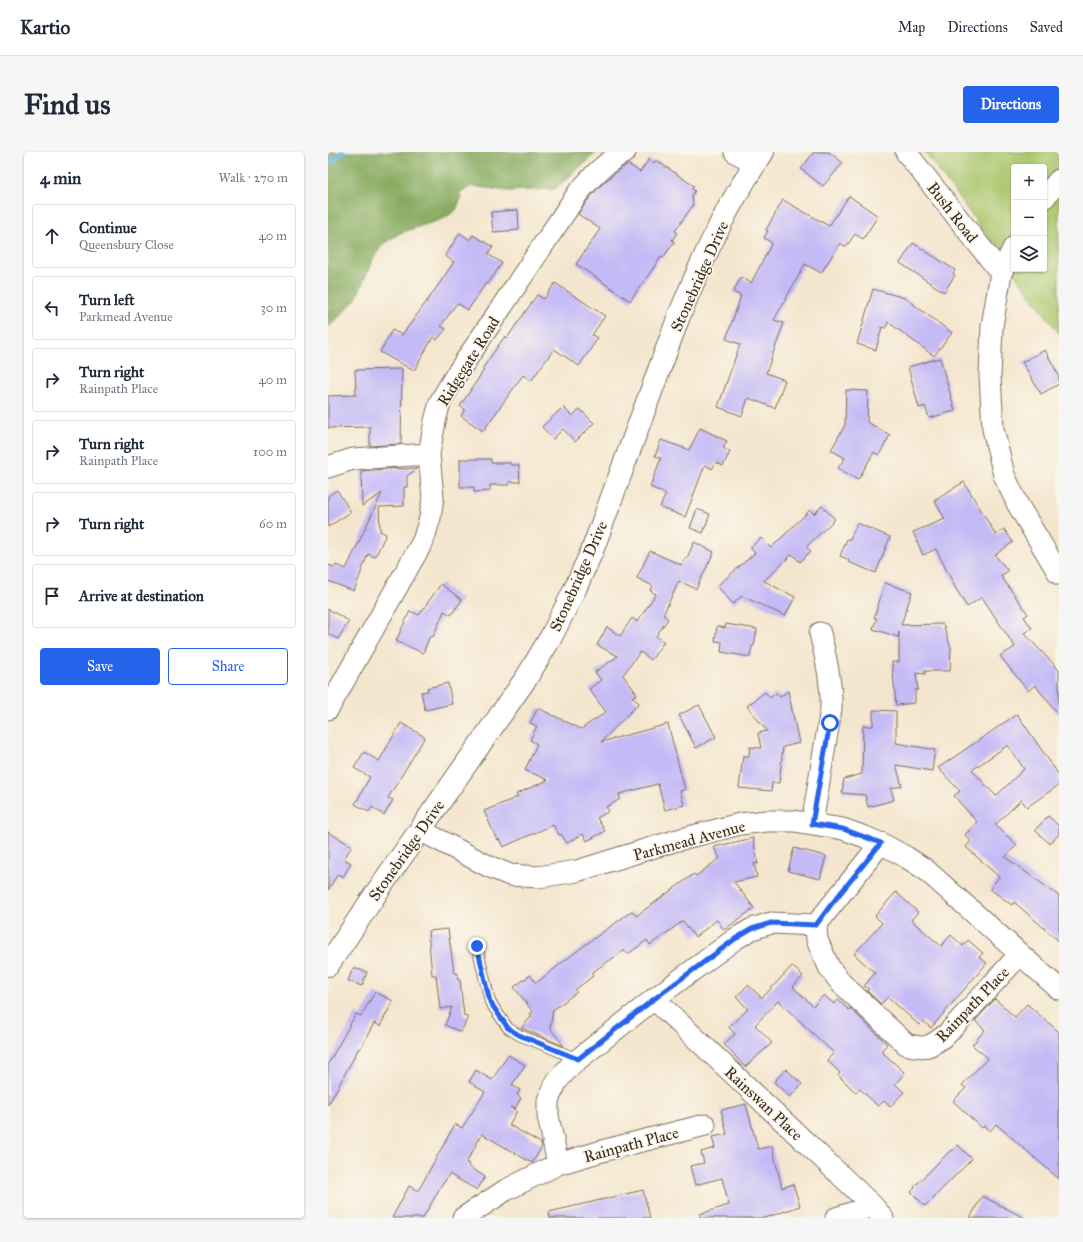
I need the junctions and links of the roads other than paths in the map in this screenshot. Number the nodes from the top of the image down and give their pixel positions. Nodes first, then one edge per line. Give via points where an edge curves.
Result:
1 (625, 152) edge
2 (735, 152) edge
3 (906, 152) edge
4 (759, 158) edge
5 (1059, 180) edge
6 (1047, 194) edge
7 (1011, 253) edge
8 (1001, 273) junction
9 (429, 454) junction
10 (328, 467) edge
11 (1059, 574) edge
12 (820, 633) dead end
13 (328, 709) edge
14 (812, 824) junction
15 (420, 830) junction
16 (881, 843) junction
17 (816, 925) junction
18 (477, 946) dead end
19 (1020, 954) junction
20 (328, 965) edge
21 (1059, 989) edge
22 (654, 999) junction
23 (578, 1059) junction
24 (705, 1125) dead end
25 (558, 1164) junction
26 (878, 1212) edge
27 (463, 1218) edge
28 (836, 1218) edge

1 - 9 street, Ridgegate Road via 614,157 596,172 578,193 454,378 440,402
2 - 4 street
3 - 8 street, Bush Road
4 - 15 street, Stonebridge Drive via 721,223 688,292 592,551 551,637 527,677
5 - 6 street
7 - 8 street
8 - 11 street via 992,326 990,376 993,429 1004,475
9 - 10 street via 353,459
9 - 13 street, Ridgegate Road via 433,498 423,540
12 - 14 street via 832,694
14 - 15 street, Parkmead Avenue via 794,821 740,824 577,871 538,877 510,875
14 - 16 street, Parkmead Avenue via 843,829
15 - 20 street, Stonebridge Drive
16 - 17 street
16 - 19 street, Parkmead Avenue via 926,870
17 - 19 street, Rainpath Place via 819,947 840,982 906,1044 919,1048 936,1043 947,1034
17 - 22 street via 771,923 752,929
18 - 23 lane via 490,1002 508,1028
19 - 21 street, Parkmead Avenue
22 - 23 street
22 - 26 street, Rainswan Place
23 - 25 street via 557,1081 548,1100 548,1116
24 - 25 street, Rainpath Place
25 - 27 street, Rainpath Place via 506,1190
26 - 28 street, Rainswan Place

